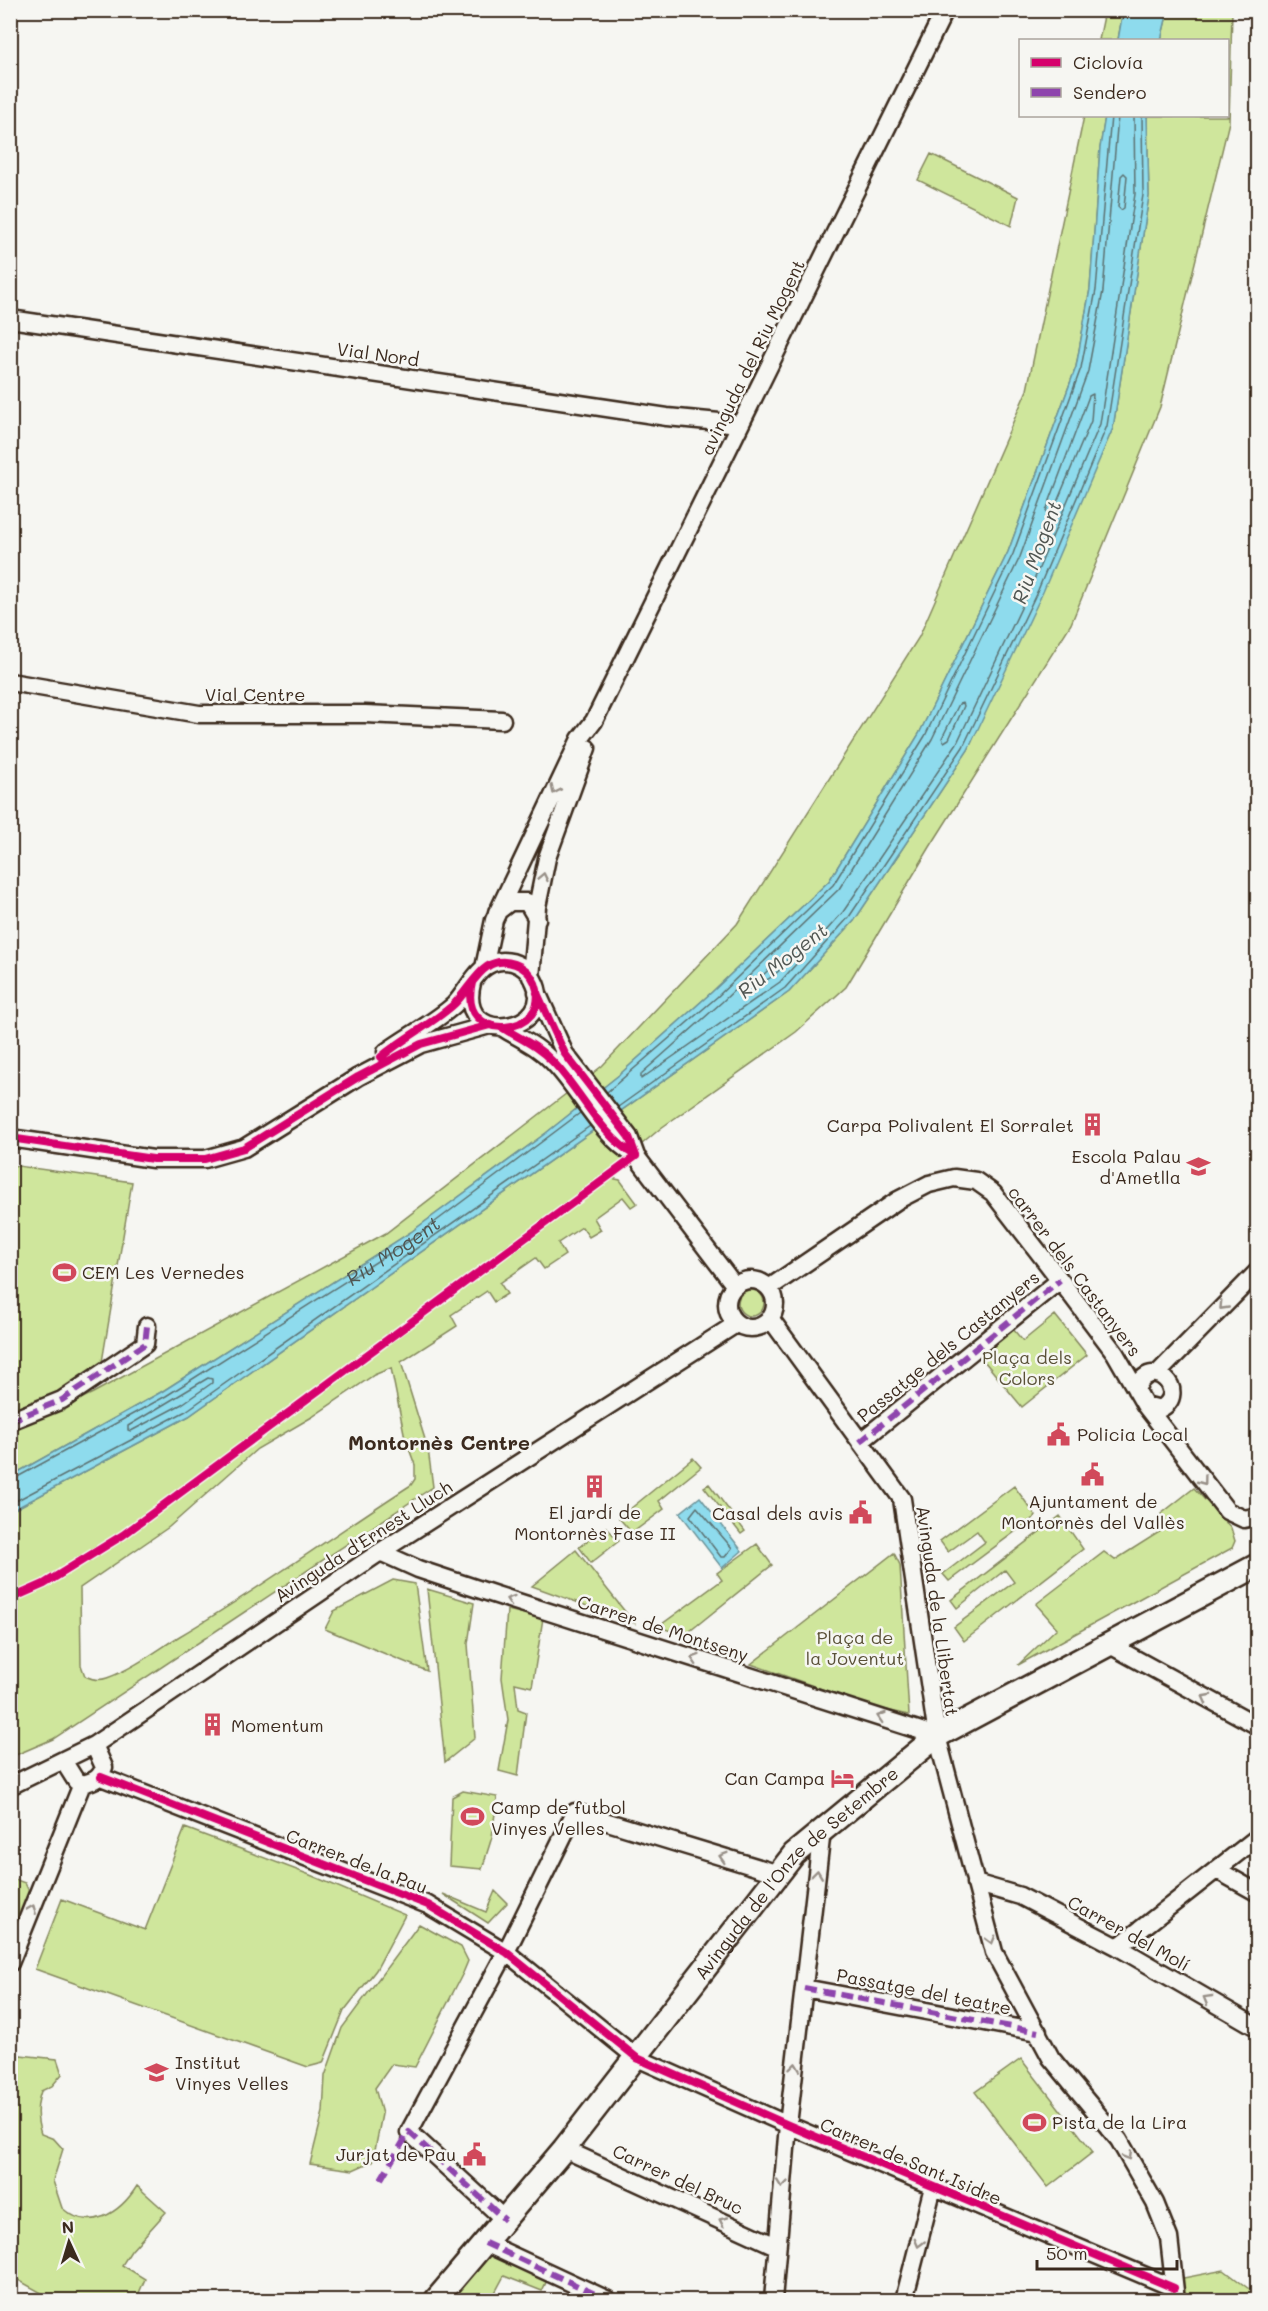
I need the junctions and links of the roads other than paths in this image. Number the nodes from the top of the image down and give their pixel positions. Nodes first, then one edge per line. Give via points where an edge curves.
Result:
1 (945, 10) edge
2 (10, 319) edge
3 (740, 424) junction
4 (10, 681) edge
5 (502, 720) dead end
6 (594, 721) junction
7 (497, 912) junction
8 (537, 920) junction
9 (484, 968) junction
10 (472, 982) junction
11 (534, 984) junction
12 (496, 1026) junction
13 (559, 1058) junction
14 (358, 1077) junction
15 (10, 1138) edge
16 (1257, 1271) edge
17 (1060, 1280) junction
18 (735, 1286) junction
19 (769, 1288) junction
20 (770, 1318) junction
21 (736, 1324) junction
22 (147, 1326) dead end
23 (1115, 1353) junction
24 (1153, 1374) junction
25 (1136, 1390) junction
26 (1145, 1405) junction
27 (10, 1421) edge
28 (860, 1442) junction
29 (1257, 1516) edge
30 (380, 1552) junction
31 (1257, 1566) edge
32 (1110, 1646) junction
33 (1257, 1726) edge
34 (937, 1736) junction
35 (94, 1745) junction
36 (64, 1762) junction
37 (101, 1777) junction
38 (82, 1784) junction
39 (10, 1786) edge
40 (822, 1830) junction
41 (1257, 1837) edge
42 (1216, 1870) junction
43 (779, 1874) junction
44 (975, 1883) junction
45 (1257, 1893) edge
46 (1118, 1947) junction
47 (506, 1952) junction
48 (10, 1963) edge
49 (804, 1988) junction
50 (1257, 2028) edge
51 (1038, 2032) junction
52 (637, 2058) junction
53 (788, 2125) junction
54 (564, 2149) junction
55 (933, 2187) junction
56 (506, 2220) junction
57 (485, 2243) junction
58 (776, 2246) junction
59 (1175, 2294) edge
60 (436, 2301) edge
61 (608, 2301) edge
62 (773, 2301) edge
63 (904, 2301) edge

1 - 3 street, avinguda del Riu Mogent
2 - 3 street, Vial Nord via 667,417
3 - 6 street, avinguda del Riu Mogent
4 - 5 street, Vial Centre via 199,714 364,714
6 -> 7 street, avinguda del Riu Mogent via 580,739
8 -> 6 street, avinguda del Riu Mogent via 548,858
7 - 8 street via 510,902 527,902
7 - 9 street, avinguda del Riu Mogent via 485,950
8 - 11 street, avinguda del Riu Mogent
9 - 10 street
9 - 11 street via 506,961 520,966
10 - 12 street via 471,1004 479,1017
10 - 14 street via 454,1005
11 - 12 street via 536,1000 528,1017 512,1027
11 - 13 street
12 - 13 street
12 - 14 street via 421,1044
13 - 18 street via 618,1145 636,1156
14 - 15 street via 244,1148 205,1159 153,1159
16 -> 24 street
17 - 19 street, carrer dels Castanyers via 993,1193 976,1180 954,1178 929,1184 898,1200
17 - 23 street, carrer dels Castanyers
17 - 28 street, Passatge dels Castanyers
18 - 19 street via 749,1280
18 - 21 street via 726,1305
19 - 20 street via 775,1303
20 - 21 street via 754,1328
20 - 28 street, Avinguda de la Llibertat
21 - 30 street, Avinguda d'Ernest Lluch
22 - 27 street via 145,1344 62,1400
23 - 24 street
23 - 25 street, carrer dels Castanyers
24 - 25 street via 1140,1379
24 - 26 street via 1166,1379 1172,1398 1160,1409
25 - 26 street
26 -> 29 street via 1227,1511 1244,1520
28 - 34 street, Avinguda de la Llibertat via 902,1499
34 -> 30 street, Carrer de Montseny via 493,1594
30 - 35 street, Avinguda d'Ernest Lluch
31 - 32 street, Avinguda de l'Onze de Setembre
33 -> 32 street
32 - 34 street, Avinguda de l'Onze de Setembre
34 - 40 street, Avinguda de l'Onze de Setembre
34 - 44 street, Avinguda de la Llibertat
35 - 36 street, Avinguda d'Ernest Lluch
35 - 37 street via 104,1767
36 - 38 street
36 - 39 street, Avinguda d'Ernest Lluch
37 - 38 street
37 - 47 street, Carrer de la Pau via 428,1905
48 -> 38 street
40 - 43 street, Avinguda de l'Onze de Setembre via 794,1854
49 -> 40 street
41 - 42 street
42 - 45 street
42 - 46 street
43 -> 47 street via 575,1812
43 - 52 street, Avinguda de l'Onze de Setembre
44 - 46 street, Carrer del Molí via 1020,1896
44 -> 51 street, Avinguda de la Llibertat via 994,1952
50 -> 46 street, Carrer del Molí
47 - 52 street, Carrer de la Pau
47 - 56 street via 409,2132
49 - 51 street, Passatge del teatre
53 -> 49 street
51 -> 59 street, Avinguda de la Llibertat via 1052,2058 1119,2140 1155,2203 1169,2238
52 - 53 street, Carrer de Sant Isidre
52 - 54 street, Avinguda de l'Onze de Setembre
53 - 55 street, Carrer de Sant Isidre
53 -> 58 street
54 - 56 street, Avinguda de l'Onze de Setembre
58 -> 54 street, Carrer del Bruc
55 - 59 street, Carrer de Sant Isidre
55 -> 63 street
56 - 57 street, Avinguda de l'Onze de Setembre
57 - 60 street, Avinguda de l'Onze de Setembre
57 - 61 street
58 - 62 street

